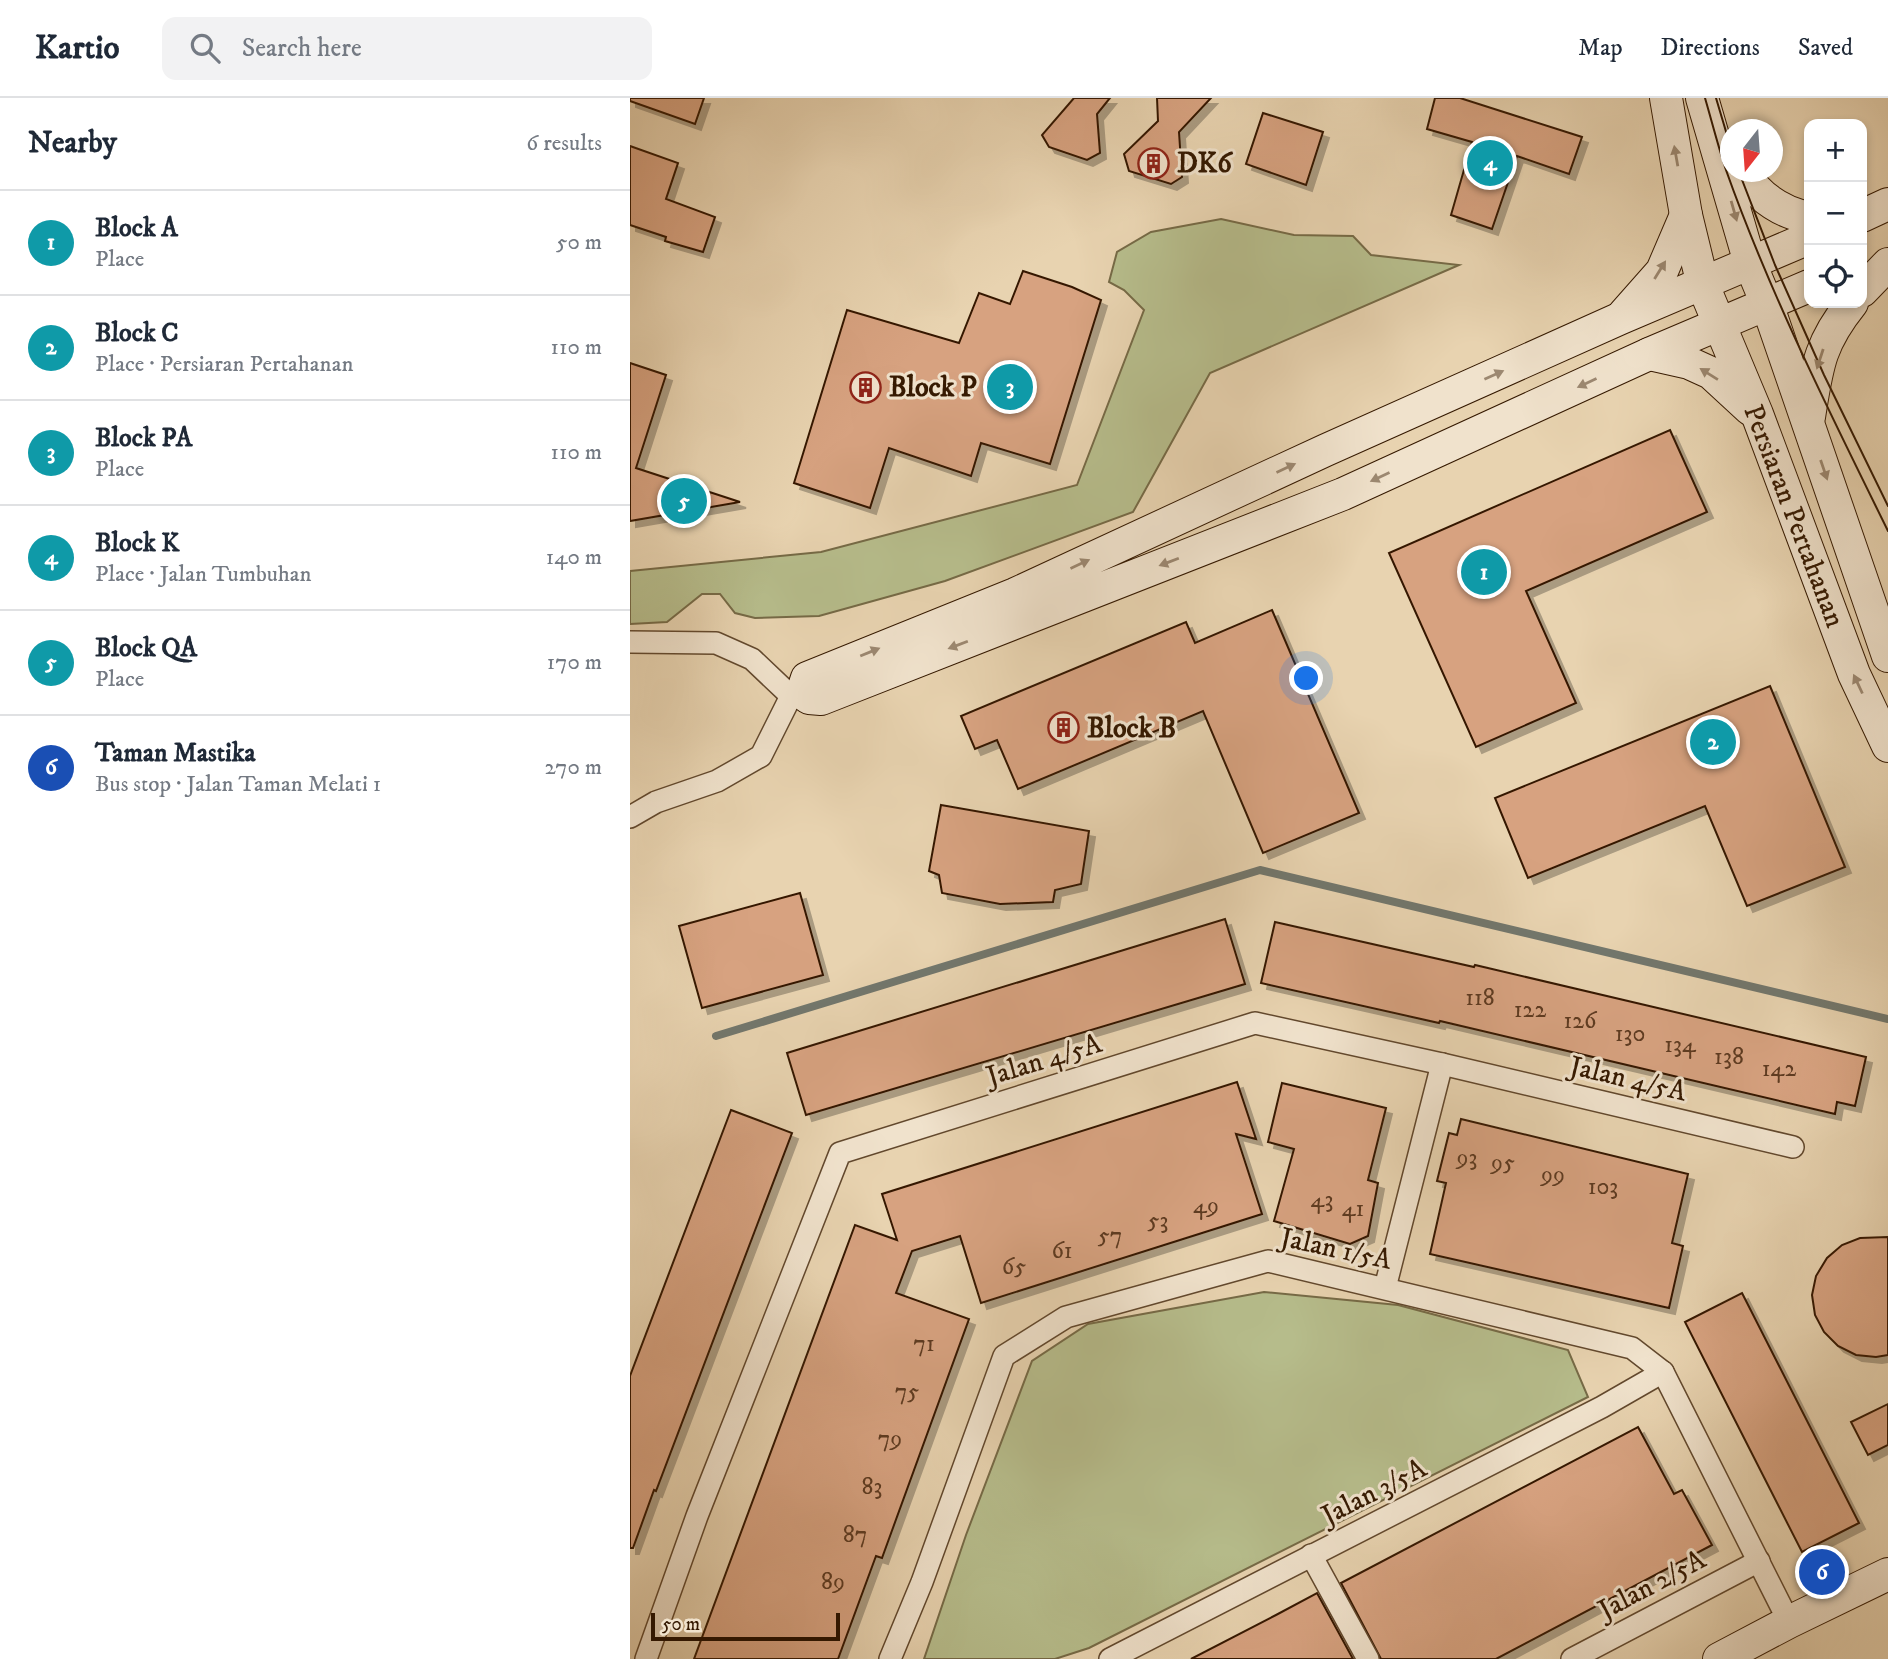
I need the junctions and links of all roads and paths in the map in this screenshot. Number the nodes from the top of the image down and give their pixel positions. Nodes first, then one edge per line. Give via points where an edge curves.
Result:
1 (1666, 98) edge
2 (1702, 100) edge
3 (1720, 131) edge
4 (1749, 182) edge
5 (1888, 204) edge
6 (1867, 214) edge
7 (1686, 215) junction
8 (1804, 216) edge
9 (1804, 240) edge
10 (1888, 252) edge
11 (1867, 261) edge
12 (1749, 263) junction
13 (1888, 264) edge
14 (1703, 285) junction
15 (1867, 286) edge
16 (1804, 288) edge
17 (1767, 304) junction
18 (1848, 308) edge
19 (1620, 318) junction
20 (1721, 324) junction
21 (1649, 354) junction
22 (1757, 414) junction
23 (1808, 422) junction
24 (630, 642) edge
25 (1888, 656) edge
26 (796, 695) junction
27 (1888, 746) edge
28 (630, 817) edge
29 (1442, 1064) junction
30 (1793, 1147) dead end
31 (1385, 1287) junction
32 (1663, 1372) junction
33 (1311, 1555) junction
34 (1759, 1562) junction
35 (1888, 1574) edge
36 (1789, 1622) junction
37 (646, 1659) edge
38 (890, 1659) edge
39 (1110, 1659) edge
40 (1368, 1659) edge
41 (1572, 1659) edge
42 (1719, 1659) edge

7 -> 1 street, Persiaran Pertahanan
2 - 3 street
2 -> 12 street, Persiaran Pertahanan
4 - 8 street via 1764,198
5 - 6 street
7 - 14 street, Persiaran Pertahanan
19 -> 7 street via 1662,271
9 - 12 street
10 - 11 street
12 - 14 street
12 - 17 street, Persiaran Pertahanan
13 - 15 street
14 - 19 street
14 - 20 street, Persiaran Pertahanan
16 - 17 street
17 - 20 street
17 - 23 street, Persiaran Pertahanan
18 -> 23 street via 1833,326 1818,359
26 -> 19 street via 807,678 1015,594
20 - 21 street
20 - 22 street, Persiaran Pertahanan
22 -> 21 street via 1712,373
21 -> 26 street via 1343,495 821,699
27 -> 22 street, Persiaran Pertahanan via 1854,674
23 -> 25 street, Persiaran Pertahanan
24 - 26 street via 716,643 752,659
26 - 28 street via 761,756 717,781 656,802
29 - 30 street, Jalan 4/5A
29 - 31 street
29 - 37 street, Jalan 4/5A via 1255,1023 840,1153 697,1516
31 - 32 street, Jalan 1/5A via 1632,1348
31 - 38 street, Jalan 1/5A via 1268,1261 1066,1317 1004,1356
32 - 33 street, Jalan 3/5A
32 - 34 street, Jalan 1/5A
33 - 39 street, Jalan 3/5A
33 - 40 street
34 - 36 street, Jalan 1/5A
34 - 41 street, Jalan 2/5A
35 - 36 street
36 - 42 street

